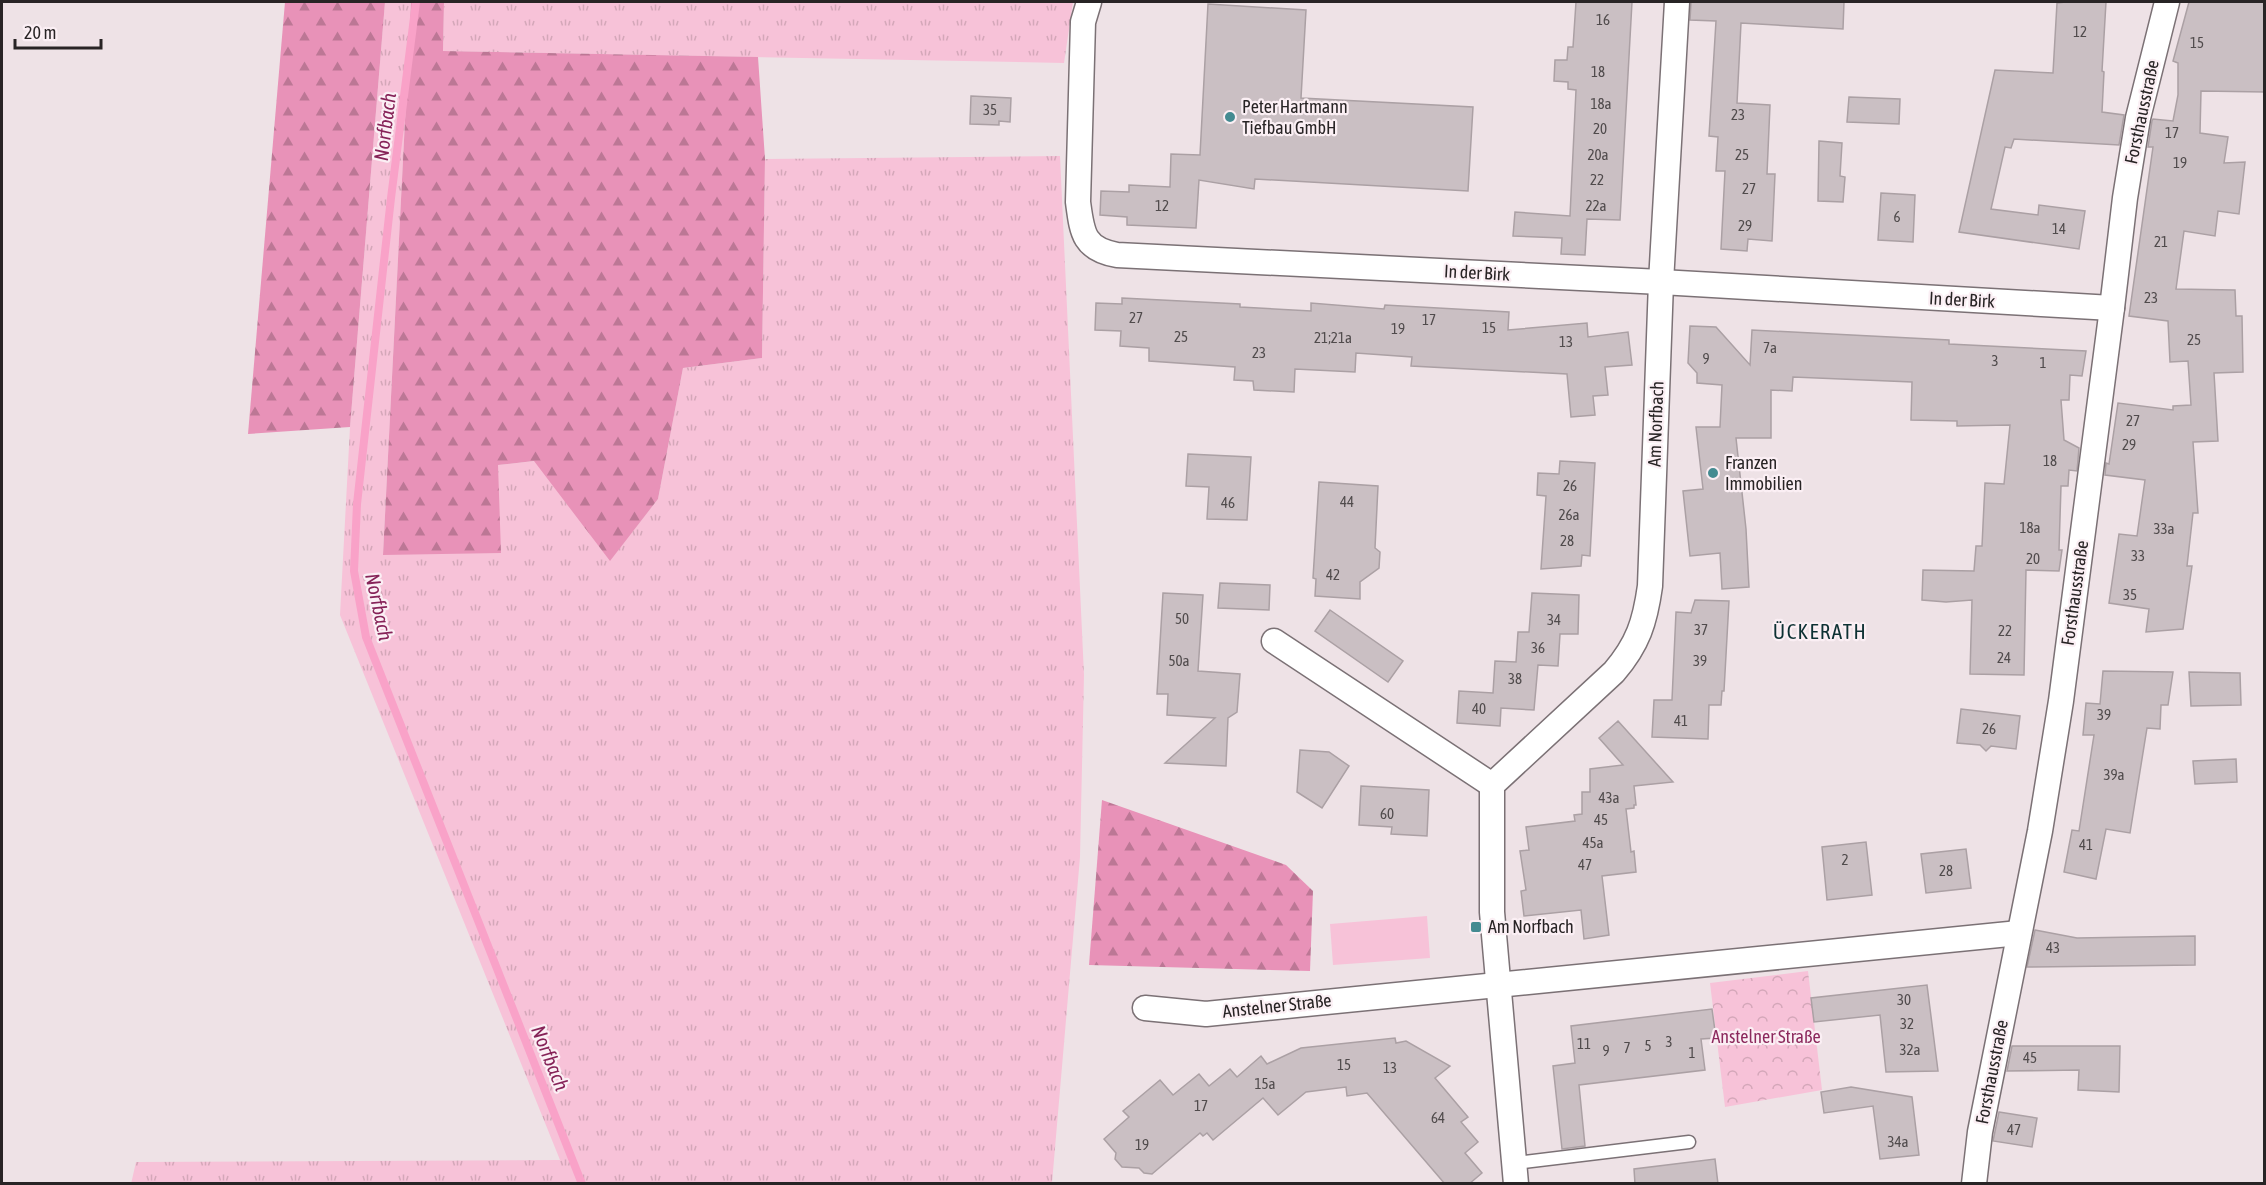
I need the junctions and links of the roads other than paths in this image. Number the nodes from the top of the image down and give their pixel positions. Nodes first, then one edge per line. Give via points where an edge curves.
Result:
1 (1089, 2) edge
2 (1677, 2) edge
3 (2167, 2) edge
4 (1661, 282) junction
5 (2112, 308) junction
6 (1274, 641) dead end
7 (1492, 785) junction
8 (2019, 933) junction
9 (1498, 983) junction
10 (1145, 1008) dead end
11 (1689, 1142) dead end
12 (1516, 1173) edge
13 (1974, 1184) edge

1 - 4 street, In der Birk via 1083,22 1078,202 1081,229 1092,247 1104,253
2 - 4 street, Am Norfbach
3 - 5 street, Forsthausstraße via 2138,118
4 - 5 street, In der Birk
4 - 7 street, Am Norfbach via 1650,586 1640,634 1614,672
5 - 8 street, Forsthausstraße via 2061,702
6 - 7 street
7 - 9 street via 1492,912
8 - 9 street, Anstelner Straße
8 - 13 street, Forsthausstraße via 1980,1132
9 - 10 street, Anstelner Straße via 1206,1014
9 - 12 street
11 - 12 lane

